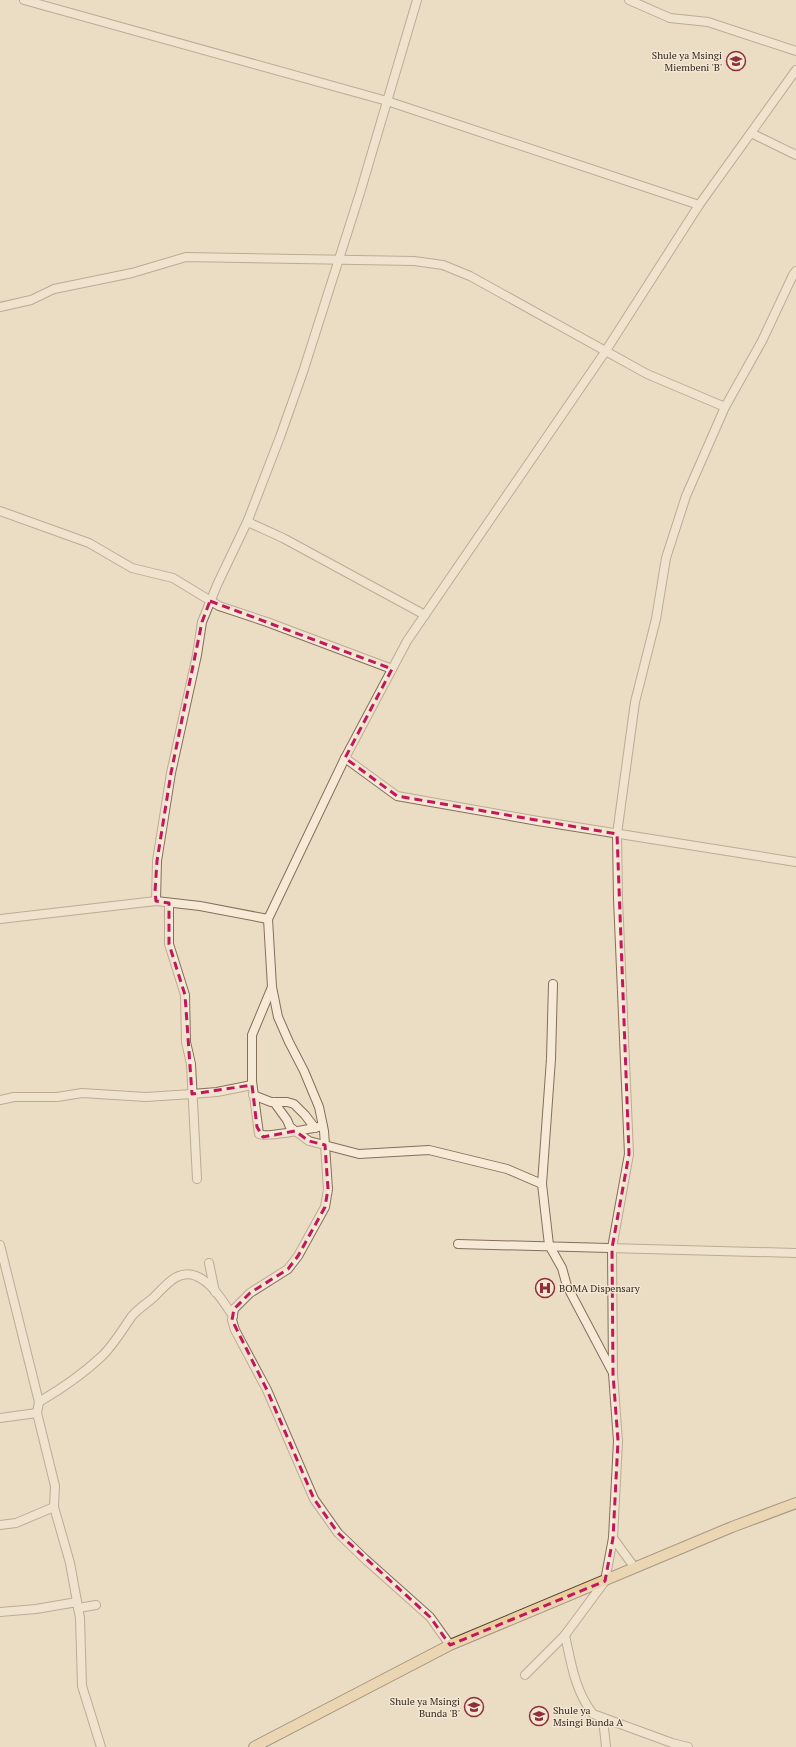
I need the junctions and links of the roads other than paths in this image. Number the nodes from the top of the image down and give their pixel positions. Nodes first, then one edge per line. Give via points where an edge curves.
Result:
1 (24, 0) edge
2 (417, 0) edge
3 (629, 0) edge
4 (796, 51) edge
5 (796, 70) edge
6 (387, 101) junction
7 (751, 133) junction
8 (796, 155) edge
9 (699, 206) junction
10 (339, 260) junction
11 (796, 271) edge
12 (0, 307) edge
13 (605, 352) junction
14 (725, 407) junction
15 (0, 511) edge
16 (248, 520) junction
17 (210, 601) junction
18 (425, 615) junction
19 (392, 669) junction
20 (346, 758) junction
21 (617, 834) junction
22 (796, 862) edge
23 (156, 901) junction
24 (169, 903) junction
25 (0, 919) edge
26 (268, 919) junction
27 (553, 984) dead end
28 (272, 987) junction
29 (252, 1085) junction
30 (192, 1094) junction
31 (253, 1095) junction
32 (0, 1100) edge
33 (274, 1102) junction
34 (323, 1126) junction
35 (315, 1128) junction
36 (295, 1131) junction
37 (325, 1145) junction
38 (196, 1179) dead end
39 (542, 1184) junction
40 (458, 1244) dead end
41 (0, 1245) edge
42 (549, 1245) junction
43 (612, 1248) junction
44 (796, 1253) edge
45 (209, 1263) dead end
46 (215, 1293) junction
47 (233, 1316) junction
48 (614, 1374) junction
49 (39, 1402) junction
50 (37, 1413) junction
51 (0, 1418) edge
52 (796, 1503) edge
53 (54, 1507) junction
54 (0, 1525) edge
55 (613, 1538) junction
56 (635, 1568) junction
57 (605, 1581) junction
58 (78, 1605) junction
59 (96, 1605) dead end
60 (0, 1612) edge
61 (565, 1635) junction
62 (450, 1646) junction
63 (524, 1674) dead end
64 (603, 1719) junction
65 (101, 1747) edge
66 (254, 1747) edge
67 (606, 1747) edge
68 (688, 1747) edge

1 - 6 street
2 - 6 street
3 - 4 street via 670,18 708,22
5 - 7 street
6 - 9 street
6 - 10 street
7 - 8 street
7 - 9 street
9 - 13 street
10 - 12 street via 186,257 132,273 54,289 31,300
10 - 13 street via 414,261 443,265 470,276
10 - 16 street via 285,422
11 - 14 street via 762,341
13 - 14 street via 646,374
13 - 18 street
14 - 21 street via 686,496 666,558 656,619 635,702
15 - 17 street via 89,543 132,568 173,578
16 - 17 street
16 - 18 street
17 - 19 street
17 - 23 street via 202,622 171,773 157,861
18 - 19 street via 407,640
19 - 20 street
20 - 21 street via 397,796
20 - 26 street
21 - 22 street
21 - 43 street via 629,1154
23 - 24 street
23 - 25 street
24 - 26 street
24 - 30 street via 169,944 185,995 186,1042 191,1064
26 - 28 street
27 - 39 street via 551,1059
28 - 29 street via 252,1035
28 - 34 street via 278,1016 319,1107
29 - 30 street
29 - 31 street
30 - 32 street via 146,1096 82,1093
30 - 38 street
31 - 33 street
31 - 36 street via 259,1134 270,1137
33 - 35 street via 294,1104
33 - 36 street
34 - 35 street
34 - 37 street
35 - 36 street
36 - 37 street via 309,1141
37 - 39 street via 359,1154 429,1150 507,1169
37 - 47 street via 328,1189 325,1207 315,1228 288,1269 250,1293 234,1309
39 - 42 street
40 - 42 street
41 - 49 street
42 - 43 street
42 - 48 street via 562,1268 570,1293
43 - 44 street
43 - 48 street
45 - 46 street
46 - 47 street
46 - 49 street via 204,1281 195,1276 178,1277 168,1281 133,1315 102,1356 82,1374
47 - 62 street via 235,1330 267,1390 314,1499 338,1532 365,1560 430,1617
48 - 55 street via 618,1441
49 - 50 street
50 - 51 street
50 - 53 street via 55,1486
52 - 56 main road
53 - 54 street via 16,1523
53 - 58 street via 70,1563
55 - 56 street
55 - 57 street
56 - 57 main road
57 - 61 street
57 - 62 main road
58 - 59 street
58 - 60 street
58 - 65 street via 82,1686
61 - 63 street
61 - 64 street via 571,1665 585,1704 593,1714
62 - 66 main road
64 - 67 street
64 - 68 street

